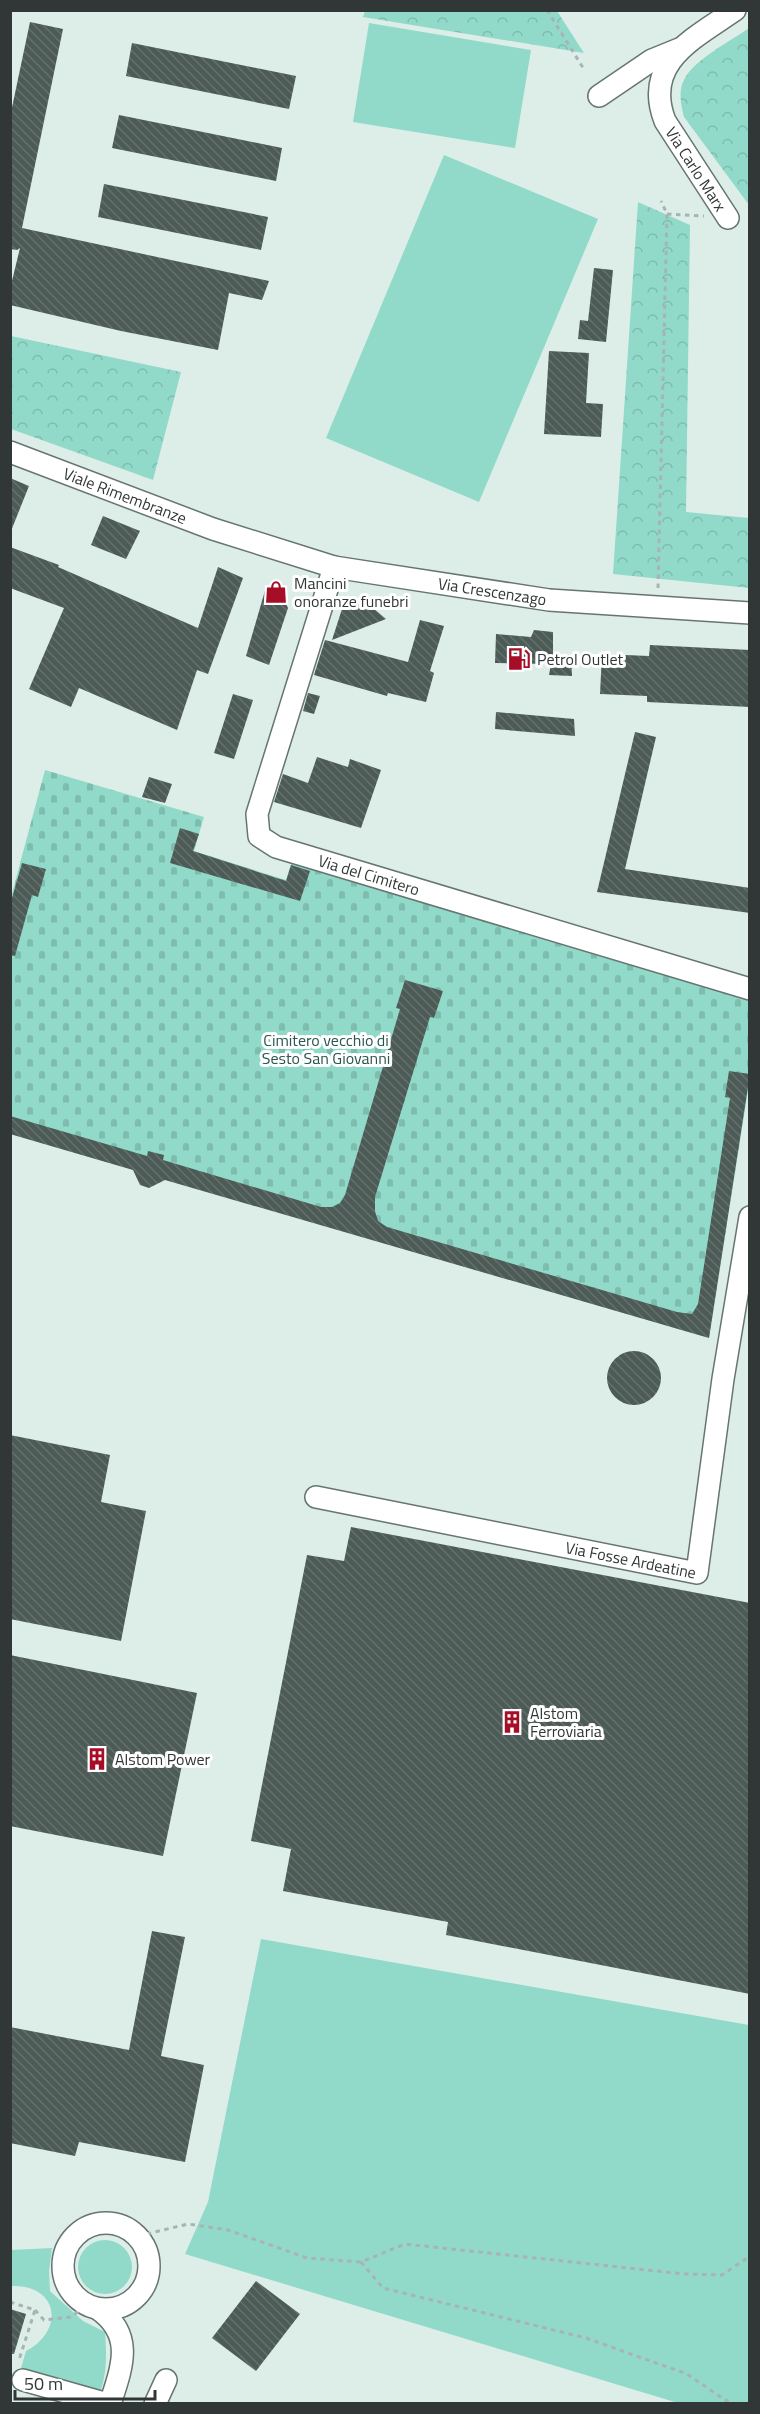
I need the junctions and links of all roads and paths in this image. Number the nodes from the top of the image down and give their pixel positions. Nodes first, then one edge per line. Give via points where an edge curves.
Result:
1 (547, 10) edge
2 (735, 10) edge
3 (679, 49) junction
4 (585, 71) dead end
5 (599, 96) dead end
6 (661, 201) dead end
7 (667, 214) junction
8 (728, 218) joint
9 (10, 452) edge
10 (240, 539) joint
11 (334, 567) junction
12 (658, 608) junction
13 (750, 613) edge
14 (750, 989) edge
15 (750, 1217) edge
16 (316, 1497) dead end
17 (138, 2236) junction
18 (750, 2256) edge
19 (361, 2262) junction
20 (134, 2299) junction
21 (10, 2302) edge
22 (92, 2307) junction
23 (36, 2310) junction
24 (122, 2340) junction
25 (19, 2375) joint
26 (166, 2380) dead end
27 (109, 2403) edge
28 (155, 2403) edge
29 (736, 2403) edge

1 - 4 path
2 - 3 street, Via Carlo Marx
3 - 5 street via 652,60
3 - 8 street, Via Carlo Marx via 661,82 662,112
6 - 7 path
7 - 8 path
7 - 12 path
9 - 10 street, Viale Rimembranze
10 - 11 street, Via Crescenzago
11 - 12 street, Via Crescenzago via 549,600
11 - 14 street, Via del Cimitero via 257,814 259,836 276,847
12 - 13 street, Via Crescenzago
15 - 16 street, Via Fosse Ardeatine via 728,1344 697,1573
17 - 19 path via 188,2224 228,2230 307,2258
17 - 20 street via 149,2268 143,2288
17 - 22 street via 126,2227 106,2223 86,2228 66,2248 63,2276 73,2294
18 - 19 path via 722,2275 405,2244
19 - 29 path via 383,2288 586,2338 687,2374 725,2400
20 - 22 street via 111,2309
20 - 24 street
21 - 23 path
22 - 23 path via 71,2317 44,2320
22 - 24 street via 114,2322
23 - 25 path
24 - 27 street via 122,2365
25 - 27 street
26 - 28 street

